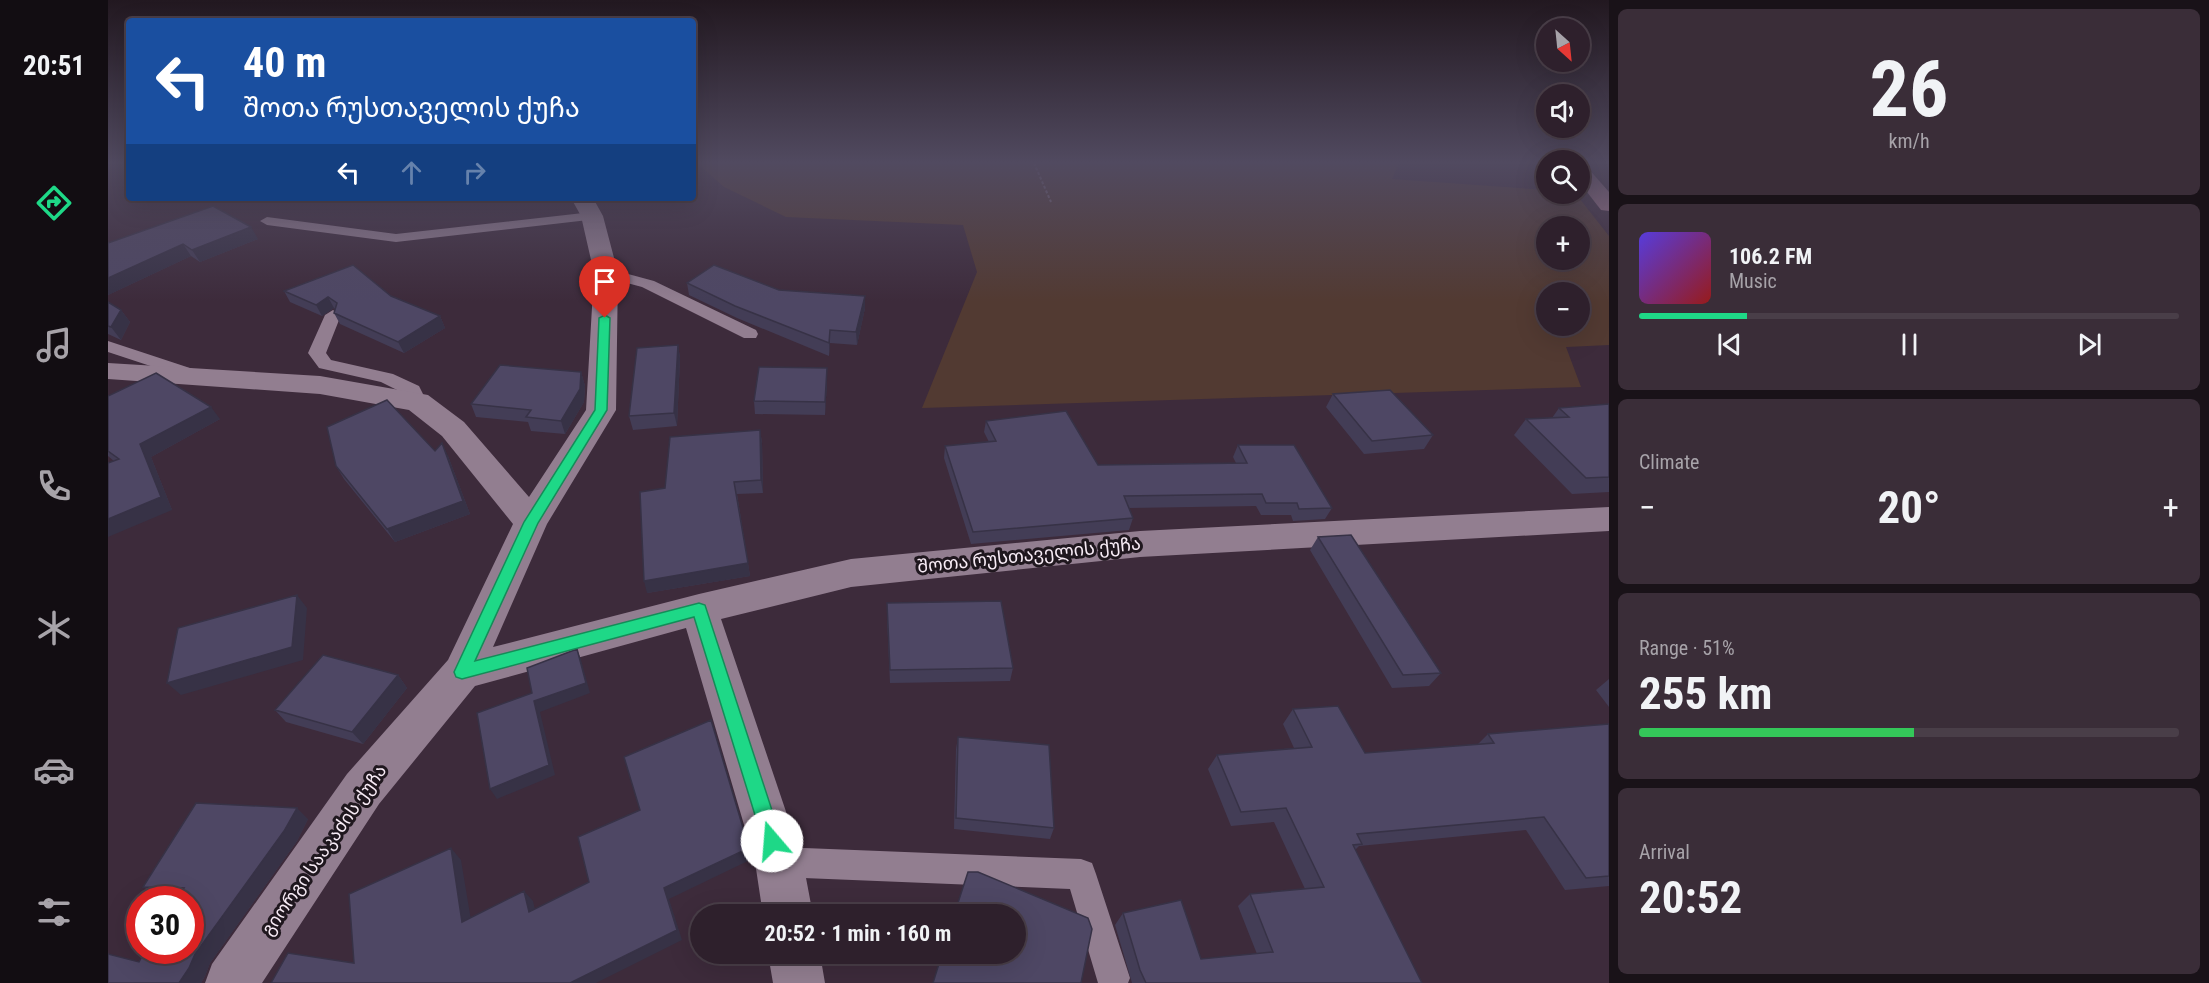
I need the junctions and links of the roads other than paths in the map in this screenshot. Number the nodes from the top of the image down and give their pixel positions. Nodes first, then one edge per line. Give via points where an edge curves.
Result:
1 (575, 209) edge
2 (588, 209) edge
3 (267, 221) dead end
4 (606, 273) junction
5 (333, 315) edge
6 (750, 334) dead end
7 (108, 346) edge
8 (108, 371) edge
9 (197, 376) junction
10 (418, 402) junction
11 (1609, 519) edge
12 (531, 522) junction
13 (699, 609) junction
14 (462, 672) junction
15 (779, 862) junction
16 (786, 904) edge
17 (796, 964) edge
18 (1113, 978) dead end
19 (231, 983) edge
20 (799, 983) edge

1 - 3 lane via 396,238
2 - 4 street, გიორგი სააკაძის ქუჩა
4 - 6 lane via 648,284
4 - 12 street, გიორგი სააკაძის ქუჩა via 601,410
5 - 10 lane via 317,353 325,364 387,378 412,390
7 - 9 lane
8 - 9 street
9 - 10 street via 320,385
10 - 12 street via 453,429
11 - 13 street, შოთა რუსთაველის ქუჩა via 1140,544 851,573
12 - 14 street, გიორგი სააკაძის ქუჩა
13 - 14 street, შოთა რუსთაველის ქუჩა
13 - 15 street
14 - 19 street, გიორგი სააკაძის ქუჩა via 363,789
15 - 16 street
15 - 18 lane via 1081,874
17 - 20 street

